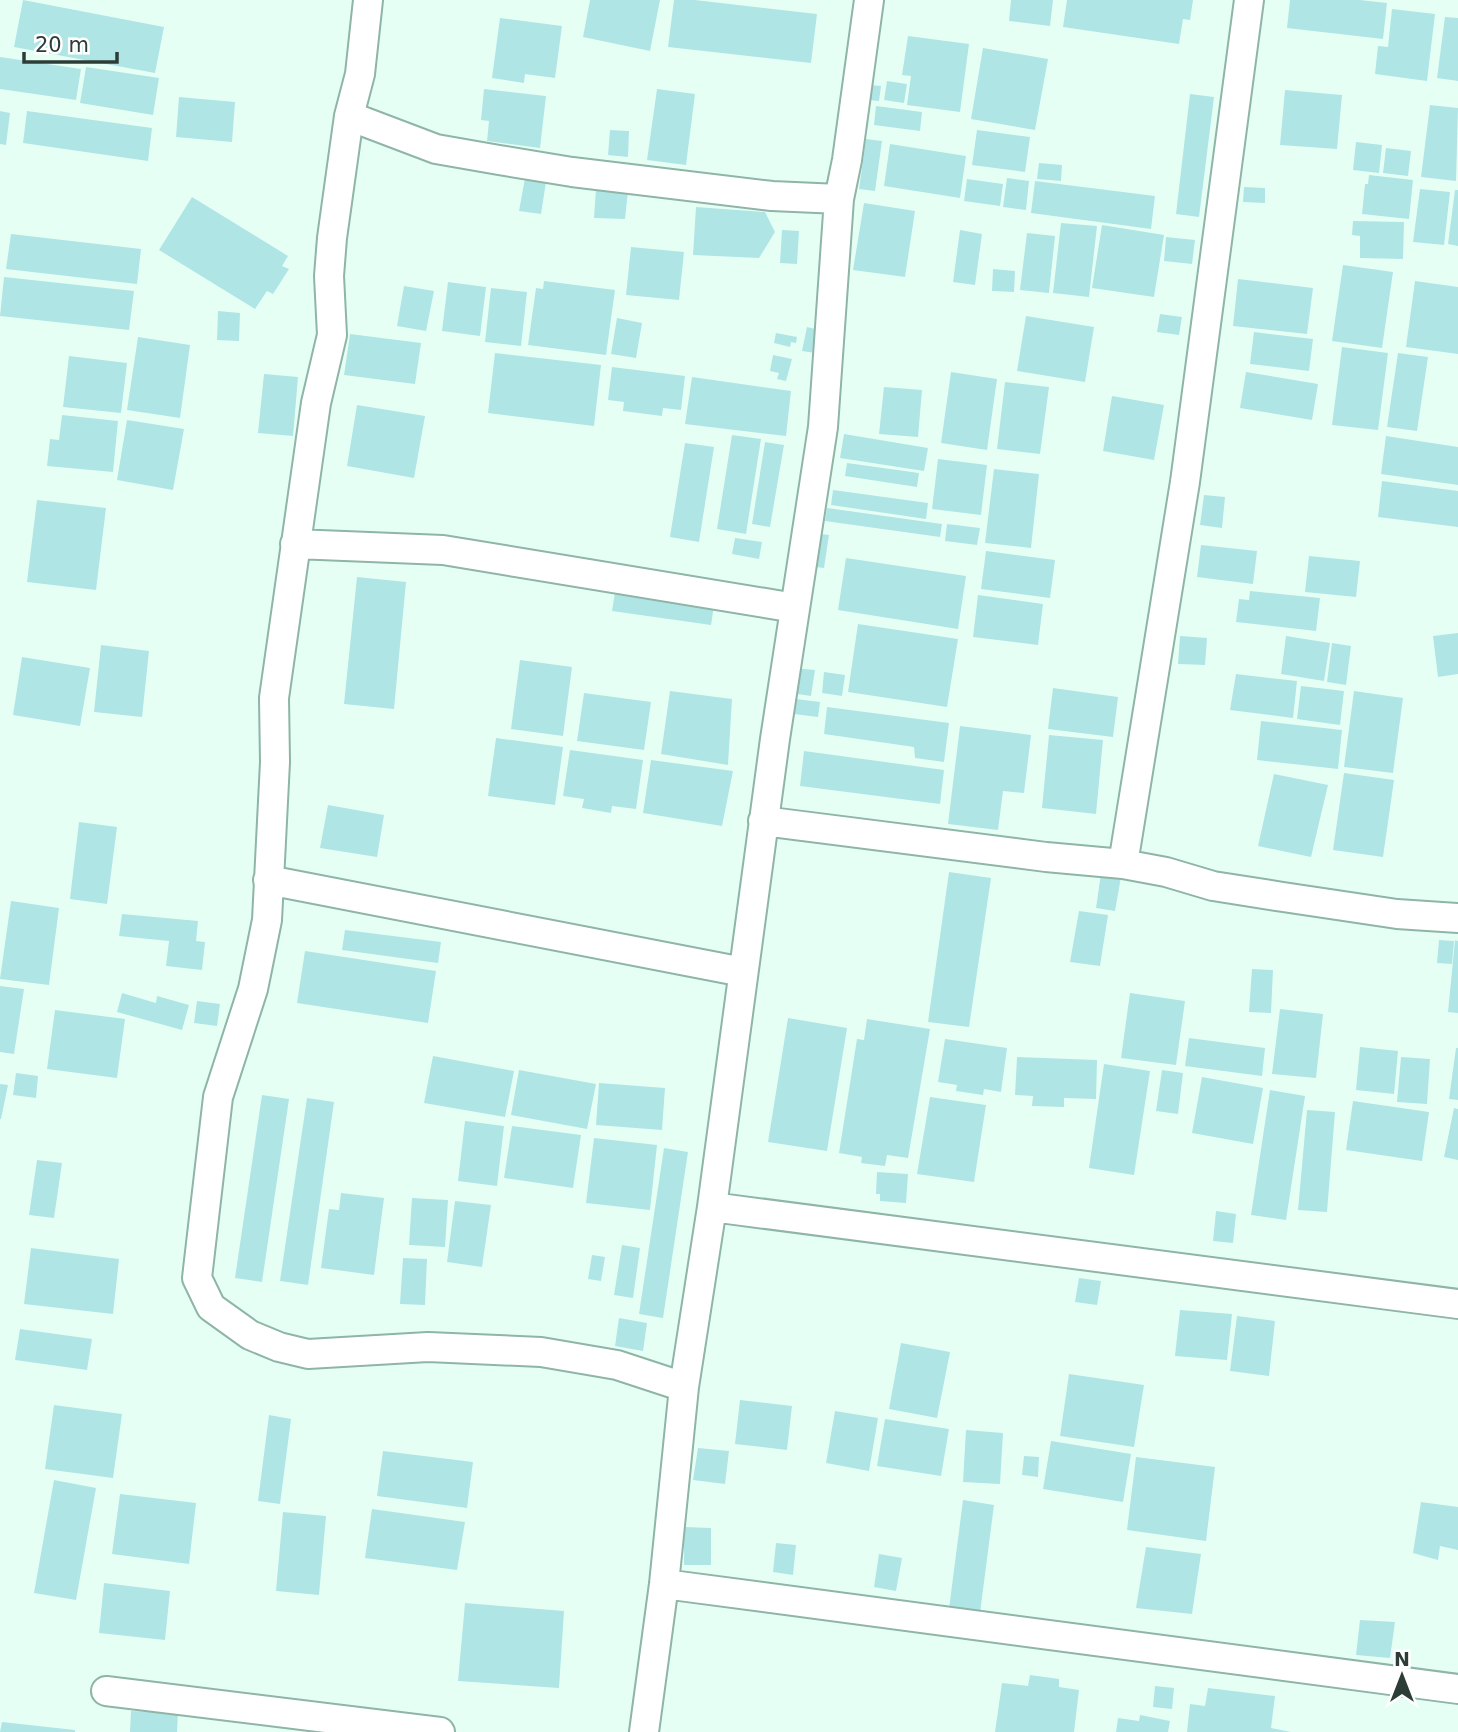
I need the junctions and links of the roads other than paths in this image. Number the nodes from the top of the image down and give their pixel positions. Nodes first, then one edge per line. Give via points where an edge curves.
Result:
1 (368, 0) edge
2 (869, 0) edge
3 (1249, 0) edge
4 (349, 116) junction
5 (839, 199) junction
6 (295, 544) junction
7 (795, 608) junction
8 (763, 821) junction
9 (1123, 864) junction
10 (268, 880) junction
11 (1458, 918) edge
12 (743, 972) junction
13 (712, 1207) junction
14 (1458, 1304) edge
15 (684, 1387) junction
16 (664, 1584) junction
17 (1458, 1689) edge
18 (106, 1691) dead end
19 (440, 1732) edge
20 (644, 1732) edge

1 - 4 street via 360,74
2 - 5 street
3 - 9 street via 1185,482
4 - 5 street via 436,149 499,160 772,196
4 - 6 street via 329,275 332,335 316,403
5 - 7 street via 823,427
6 - 7 street via 443,550
6 - 10 street via 274,698
7 - 8 street
8 - 9 street
8 - 12 street
9 - 11 street via 1213,886 1397,914
10 - 12 street
10 - 15 street via 267,920 253,989 218,1097 197,1278 211,1307 250,1335 308,1354 428,1347 541,1352 617,1365
12 - 13 street
13 - 14 street
13 - 15 street
15 - 16 street
16 - 17 street
16 - 20 street
18 - 19 street

